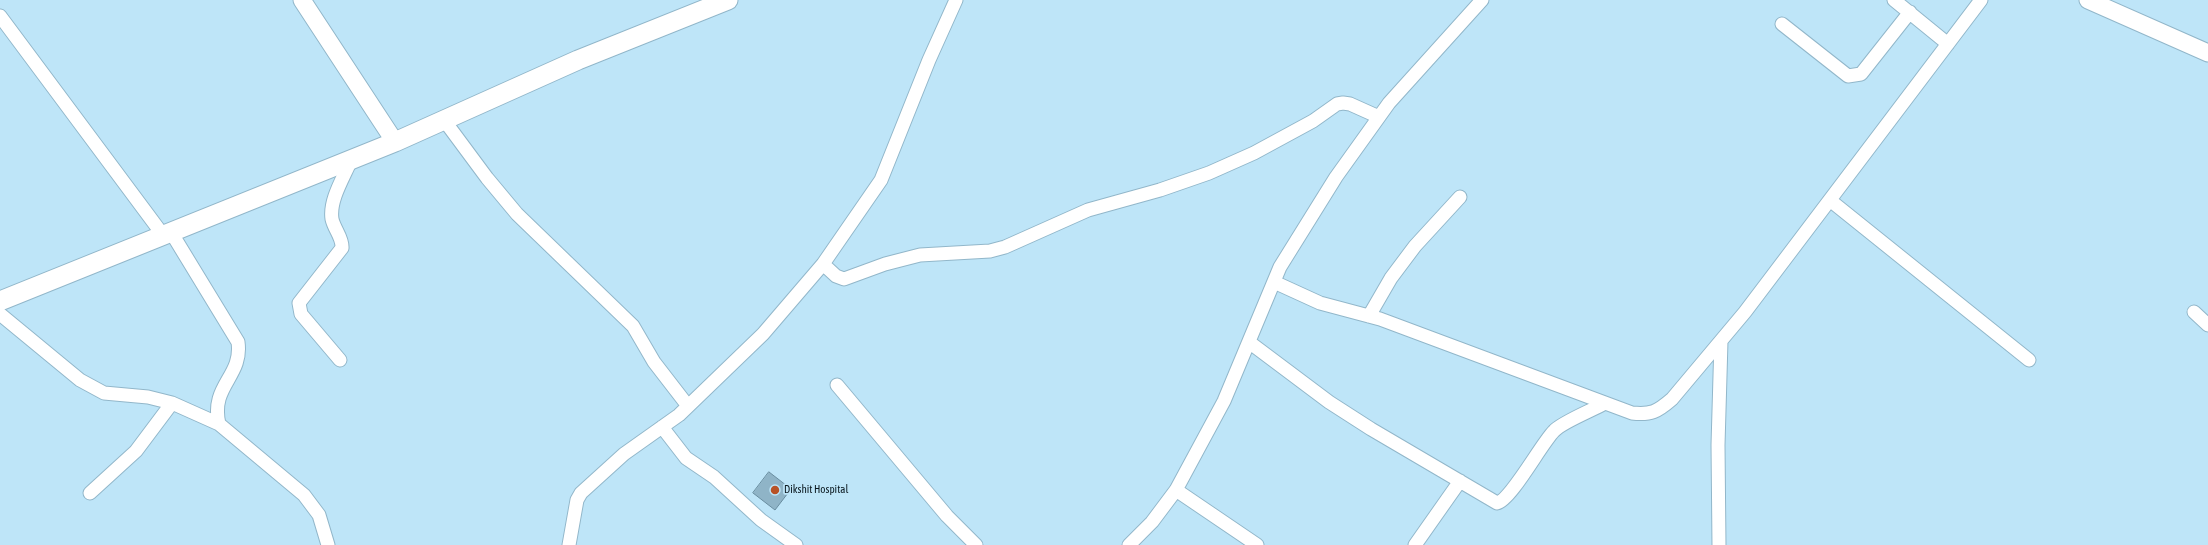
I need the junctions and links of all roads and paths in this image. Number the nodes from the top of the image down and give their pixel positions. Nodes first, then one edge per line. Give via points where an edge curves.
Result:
1 (302, 0) edge
2 (728, 0) edge
3 (956, 0) edge
4 (1482, 0) edge
5 (1894, 0) edge
6 (1982, 0) edge
7 (2088, 0) edge
8 (1910, 12) junction
9 (0, 16) edge
10 (1782, 24) dead end
11 (1948, 44) junction
12 (2208, 53) edge
13 (1379, 117) junction
14 (444, 120) junction
15 (395, 142) junction
16 (352, 160) junction
17 (1460, 197) dead end
18 (1830, 201) junction
19 (167, 233) junction
20 (823, 264) junction
21 (1274, 282) junction
22 (0, 301) edge
23 (2194, 312) dead end
24 (0, 314) edge
25 (1369, 316) junction
26 (2208, 325) edge
27 (1721, 341) junction
28 (1249, 342) junction
29 (340, 360) dead end
30 (2029, 360) dead end
31 (837, 385) dead end
32 (172, 402) junction
33 (1605, 403) junction
34 (688, 406) junction
35 (219, 424) junction
36 (662, 427) junction
37 (1460, 481) junction
38 (1176, 490) junction
39 (90, 493) dead end
40 (328, 545) edge
41 (569, 545) edge
42 (796, 545) edge
43 (976, 545) edge
44 (1129, 545) edge
45 (1257, 545) edge
46 (1415, 545) edge
47 (1719, 545) edge

1 - 15 street
2 - 14 main road via 578,60
3 - 20 street via 881,180
4 - 13 street via 1412,76
5 - 8 street
6 - 11 street
7 - 12 street
8 - 10 street via 1862,74 1855,76 1848,76
8 - 11 street
9 - 19 street
11 - 18 street
13 - 20 street via 1350,104 1337,104 1313,121 1209,174 1088,210 1005,247 990,251 920,255 844,279 836,276
13 - 21 street via 1336,177 1280,267
14 - 15 main road
14 - 34 street via 517,214 633,326 654,362
15 - 16 main road
16 - 19 main road
16 - 29 street via 332,208 332,220 342,248 299,303 301,314
17 - 25 street via 1415,246 1390,278
18 - 27 street
18 - 30 street
19 - 22 main road
19 - 35 street via 238,342 238,363 217,402
20 - 34 street via 763,334
21 - 25 street via 1320,303
21 - 28 street
23 - 26 street
24 - 32 street via 93,388 118,396 148,397
25 - 33 street
27 - 33 street via 1661,408 1648,414 1632,413
27 - 47 street
28 - 37 street via 1329,402
28 - 38 street via 1224,401
31 - 43 street via 947,516
32 - 35 street
32 - 39 street via 136,451
33 - 37 street via 1555,429 1502,501 1493,502
34 - 36 street
35 - 40 street via 304,495 324,524
36 - 41 street via 624,454 581,493 577,500
36 - 42 street via 686,458 714,477 761,520
37 - 46 street
38 - 44 street via 1152,522
38 - 45 street

